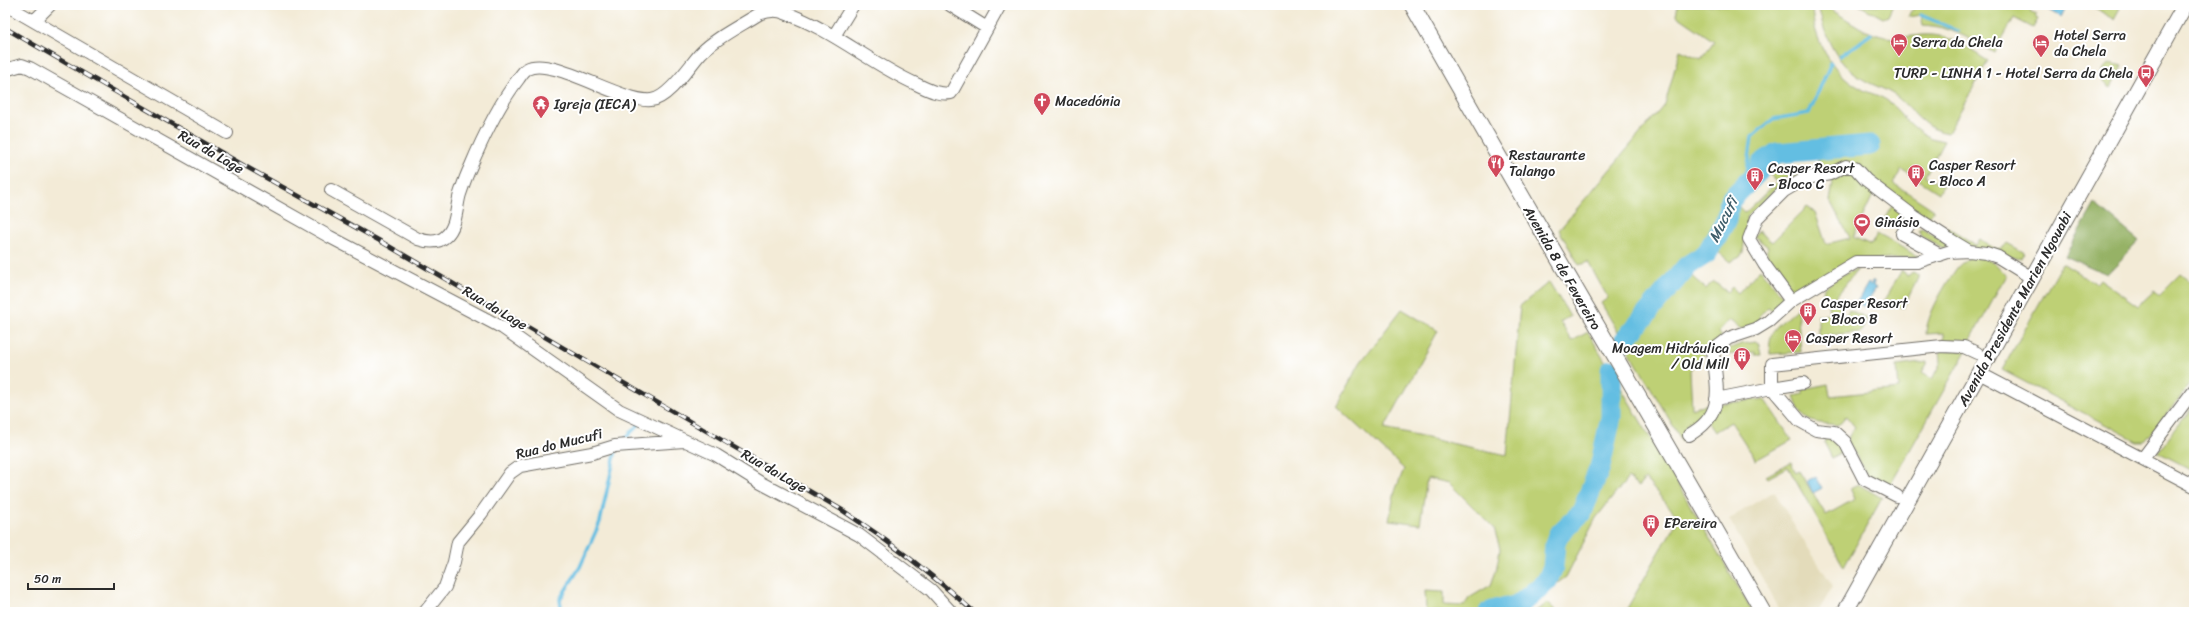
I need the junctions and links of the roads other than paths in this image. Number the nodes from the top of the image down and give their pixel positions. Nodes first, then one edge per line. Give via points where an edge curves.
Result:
1 (6, 5) edge
2 (50, 5) edge
3 (853, 5) edge
4 (950, 5) edge
5 (1000, 5) edge
6 (1412, 5) edge
7 (2185, 5) edge
8 (34, 21) junction
9 (987, 28) junction
10 (834, 36) junction
11 (5, 70) edge
12 (227, 133) dead end
13 (331, 190) dead end
14 (1915, 217) junction
15 (1969, 251) junction
16 (1940, 255) junction
17 (2032, 278) junction
18 (1791, 301) junction
19 (1977, 353) dead end
20 (1979, 373) junction
21 (1803, 383) dead end
22 (1772, 388) junction
23 (2194, 390) edge
24 (1716, 399) junction
25 (1688, 435) dead end
26 (686, 441) junction
27 (2143, 458) junction
28 (2194, 486) edge
29 (1897, 496) dead end
30 (425, 612) edge
31 (950, 612) edge
32 (1763, 612) edge
33 (1845, 612) edge

1 - 8 street
2 - 8 street
3 - 10 street
4 - 9 street
5 - 9 street
6 - 32 main road, Avenida 8 de Fevereiro
7 - 17 main road, Avenida Presidente Marien Ngouabi
8 - 12 street
9 - 10 street via 951,93 940,94 905,79
10 - 13 street via 784,12 769,10 703,52 669,91 654,100 637,100 544,66 528,68 519,77 492,121 460,194 453,226 446,236 436,241 418,239
11 - 26 street, Rua da Lage via 22,65 68,88 324,233 503,328 619,410
14 - 15 street
14 - 16 street via 1902,234
14 - 18 street via 1866,180 1855,168 1846,166 1830,174 1806,178 1784,191 1757,218 1749,239
15 - 16 street
15 - 17 street via 1998,256
16 - 18 street via 1917,262 1856,262
17 - 20 main road, Avenida Presidente Marien Ngouabi
18 - 24 street via 1769,321 1756,329 1729,338 1713,350
19 - 22 street via 1964,347 1942,346 1772,364
20 - 27 street
20 - 33 main road, Avenida Presidente Marien Ngouabi
21 - 22 street
22 - 24 street
22 - 29 street via 1800,421 1816,430 1834,432 1845,442 1864,478
23 - 27 street
24 - 25 street via 1714,412 1702,428
26 - 30 street, Rua do Mucufi via 615,446 592,453 520,466 510,473 458,542 447,582
26 - 31 street, Rua da Lage via 716,455 761,483 859,535 931,590
27 - 28 street

